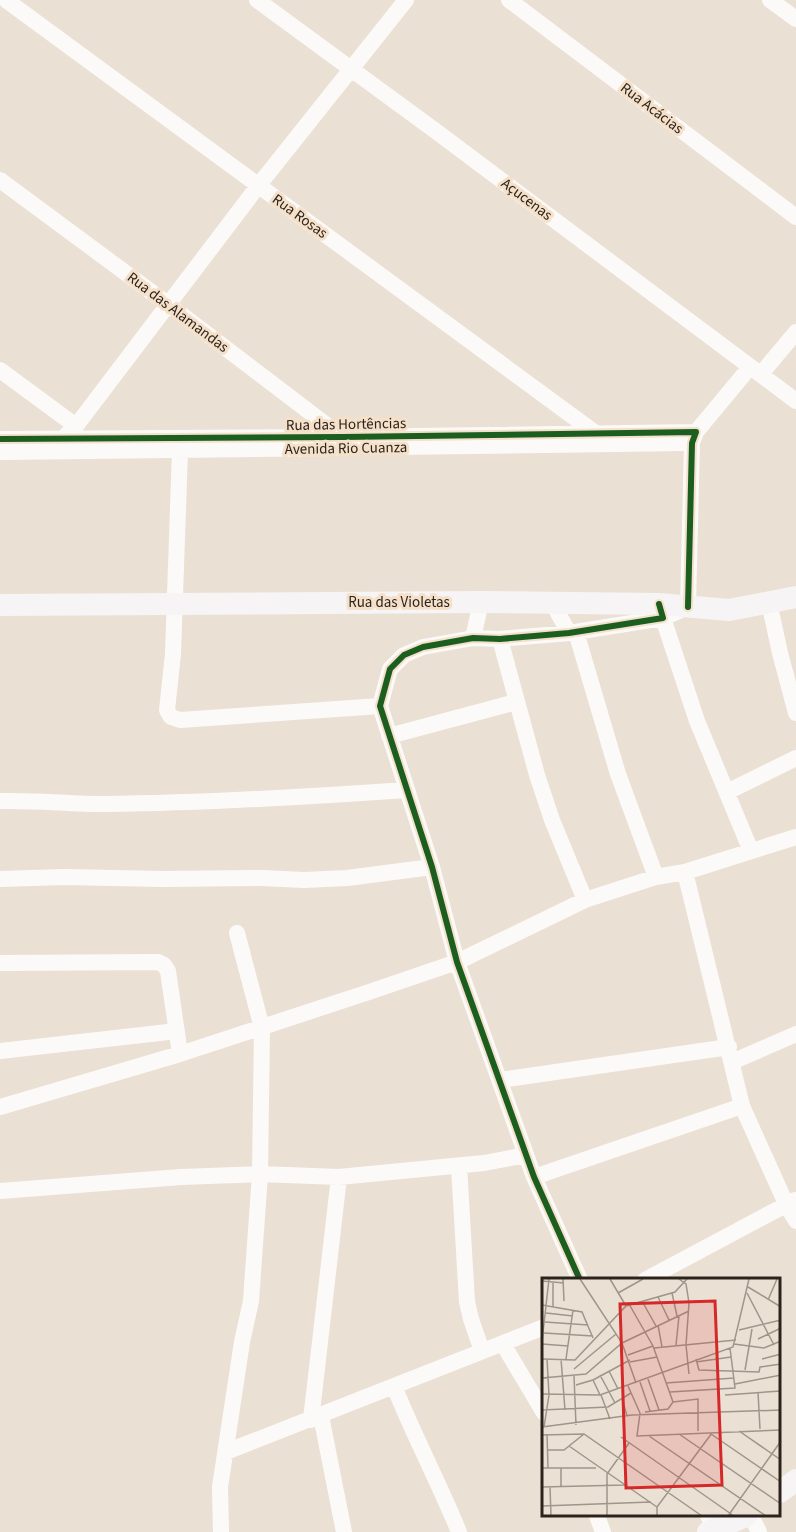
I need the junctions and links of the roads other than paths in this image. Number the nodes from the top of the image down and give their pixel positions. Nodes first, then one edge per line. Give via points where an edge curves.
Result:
1 (6, 0) edge
2 (257, 0) edge
3 (406, 0) edge
4 (509, 0) edge
5 (770, 0) edge
6 (796, 19) edge
7 (352, 70) junction
8 (0, 180) edge
9 (258, 186) junction
10 (796, 217) edge
11 (169, 305) junction
12 (796, 332) edge
13 (0, 370) edge
14 (755, 371) junction
15 (796, 400) edge
16 (76, 426) junction
17 (594, 432) junction
18 (693, 436) junction
19 (0, 438) edge
20 (62, 439) junction
21 (348, 442) junction
22 (180, 450) junction
23 (0, 452) edge
24 (48, 452) junction
25 (796, 597) edge
26 (481, 602) junction
27 (769, 602) junction
28 (553, 604) junction
29 (0, 605) edge
30 (175, 605) junction
31 (688, 607) junction
32 (661, 611) junction
33 (573, 632) junction
34 (473, 638) junction
35 (500, 639) junction
36 (516, 702) junction
37 (380, 706) junction
38 (796, 713) edge
39 (389, 736) junction
40 (796, 758) edge
41 (406, 790) junction
42 (727, 792) junction
43 (0, 801) edge
44 (796, 837) edge
45 (751, 851) junction
46 (432, 867) junction
47 (685, 872) junction
48 (656, 878) junction
49 (0, 879) edge
50 (585, 900) junction
51 (237, 933) dead end
52 (457, 962) junction
53 (0, 963) edge
54 (262, 1028) junction
55 (177, 1031) junction
56 (796, 1034) edge
57 (0, 1051) edge
58 (180, 1054) junction
59 (730, 1055) junction
60 (500, 1080) junction
61 (742, 1106) junction
62 (0, 1107) edge
63 (526, 1155) junction
64 (459, 1166) junction
65 (260, 1174) junction
66 (339, 1177) junction
67 (534, 1177) junction
68 (0, 1191) edge
69 (791, 1203) edge
70 (796, 1221) edge
71 (579, 1278) edge
72 (649, 1278) edge
73 (542, 1328) edge
74 (503, 1344) junction
75 (482, 1351) junction
76 (394, 1386) junction
77 (542, 1410) edge
78 (316, 1418) junction
79 (225, 1452) junction
80 (796, 1480) edge
81 (781, 1491) edge
82 (598, 1517) edge
83 (739, 1517) edge
84 (752, 1517) edge
85 (711, 1525) edge
86 (221, 1532) edge
87 (344, 1532) edge
88 (459, 1532) edge
89 (603, 1532) edge
90 (759, 1532) edge

1 - 9 street, Rua Rosas
2 - 7 street, Açucenas
3 - 7 street
4 - 10 street, Rua Acácias
5 - 6 street
7 - 9 street
7 - 14 street, Açucenas
8 - 11 street, Rua das Alamandas
9 - 11 street
9 - 17 street, Rua Rosas
11 - 16 street
11 - 21 street, Rua das Alamandas
12 - 14 street
13 - 16 street
14 - 15 street, Açucenas
14 - 18 street
16 - 20 street
17 - 18 street, Rua das Hortências
17 - 21 street, Rua das Hortências
18 - 21 street, Avenida Rio Cuanza
18 - 31 street
19 - 20 street, Rua das Hortências
20 - 21 street, Rua das Hortências
20 - 24 street
21 - 22 street, Avenida Rio Cuanza
22 - 24 street, Avenida Rio Cuanza
22 - 30 street
23 - 24 street, Avenida Rio Cuanza
25 - 27 street, Rua das Violetas
26 - 28 street, Rua das Violetas
26 - 30 street, Rua das Violetas
26 - 34 street
27 - 31 street, Rua das Violetas via 729,610
27 - 38 street
28 - 32 street, Rua das Violetas
28 - 33 street
29 - 30 street, Rua das Violetas
30 - 37 street via 167,710 171,717 180,720
31 - 32 street, Rua das Violetas
32 - 33 street
32 - 42 street
33 - 35 street
33 - 48 street
34 - 35 street
34 - 37 street via 423,647 404,656 390,669
35 - 36 street
36 - 39 street
36 - 50 street via 552,820
37 - 39 street
39 - 41 street
40 - 42 street
41 - 43 street via 103,804
41 - 46 street
42 - 45 street
44 - 45 street
45 - 47 street
46 - 49 street via 304,880
46 - 52 street
47 - 48 street
47 - 59 street
48 - 50 street
50 - 52 street
51 - 54 street
52 - 54 street
52 - 60 street
53 - 55 street via 158,962 168,970
54 - 58 street
54 - 65 street
55 - 57 street
55 - 58 street
56 - 59 street
58 - 62 street
59 - 60 street
59 - 61 street
60 - 63 street
61 - 67 street
61 - 69 street
63 - 64 street
63 - 67 street
64 - 66 street
64 - 75 street via 467,1302
65 - 66 street
65 - 68 street
65 - 79 street via 251,1301
66 - 78 street
67 - 71 street
69 - 70 street
69 - 72 street
73 - 74 street
74 - 75 street
74 - 77 street
75 - 76 street
76 - 78 street
76 - 88 street
78 - 79 street
78 - 87 street
79 - 86 street via 220,1487
80 - 81 street
82 - 89 street
83 - 85 street
84 - 90 street

